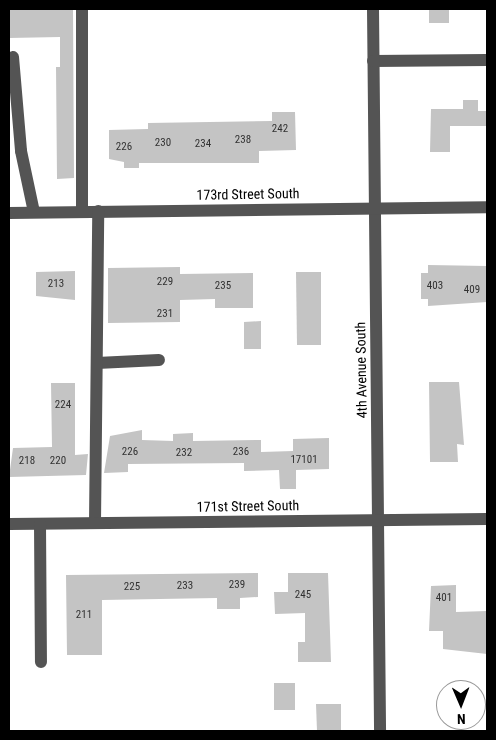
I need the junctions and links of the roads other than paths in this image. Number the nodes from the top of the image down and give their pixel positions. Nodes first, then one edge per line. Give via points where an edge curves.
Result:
1 (82, 9) edge
2 (373, 9) edge
3 (13, 57) dead end
4 (487, 60) edge
5 (373, 61) junction
6 (487, 207) edge
7 (375, 208) junction
8 (82, 211) junction
9 (98, 211) junction
10 (34, 212) junction
11 (9, 213) edge
12 (159, 360) dead end
13 (97, 363) junction
14 (378, 518) junction
15 (487, 519) edge
16 (95, 523) junction
17 (9, 524) edge
18 (40, 524) junction
19 (41, 662) dead end
20 (380, 731) edge

1 - 8 street
2 - 5 street, 4th Avenue South
3 - 10 street via 21,151
4 - 5 street
5 - 7 street, 4th Avenue South
6 - 7 street, 173rd Street South
7 - 9 street, 173rd Street South
7 - 14 street, 4th Avenue South
8 - 9 street, 173rd Street South
8 - 10 street, 173rd Street South
9 - 13 street
10 - 11 street, 173rd Street South
12 - 13 street
13 - 16 street
14 - 15 street, 171st Street South
14 - 16 street, 171st Street South
14 - 20 street, 4th Avenue South
16 - 18 street, 171st Street South
17 - 18 street, 171st Street South
18 - 19 street

